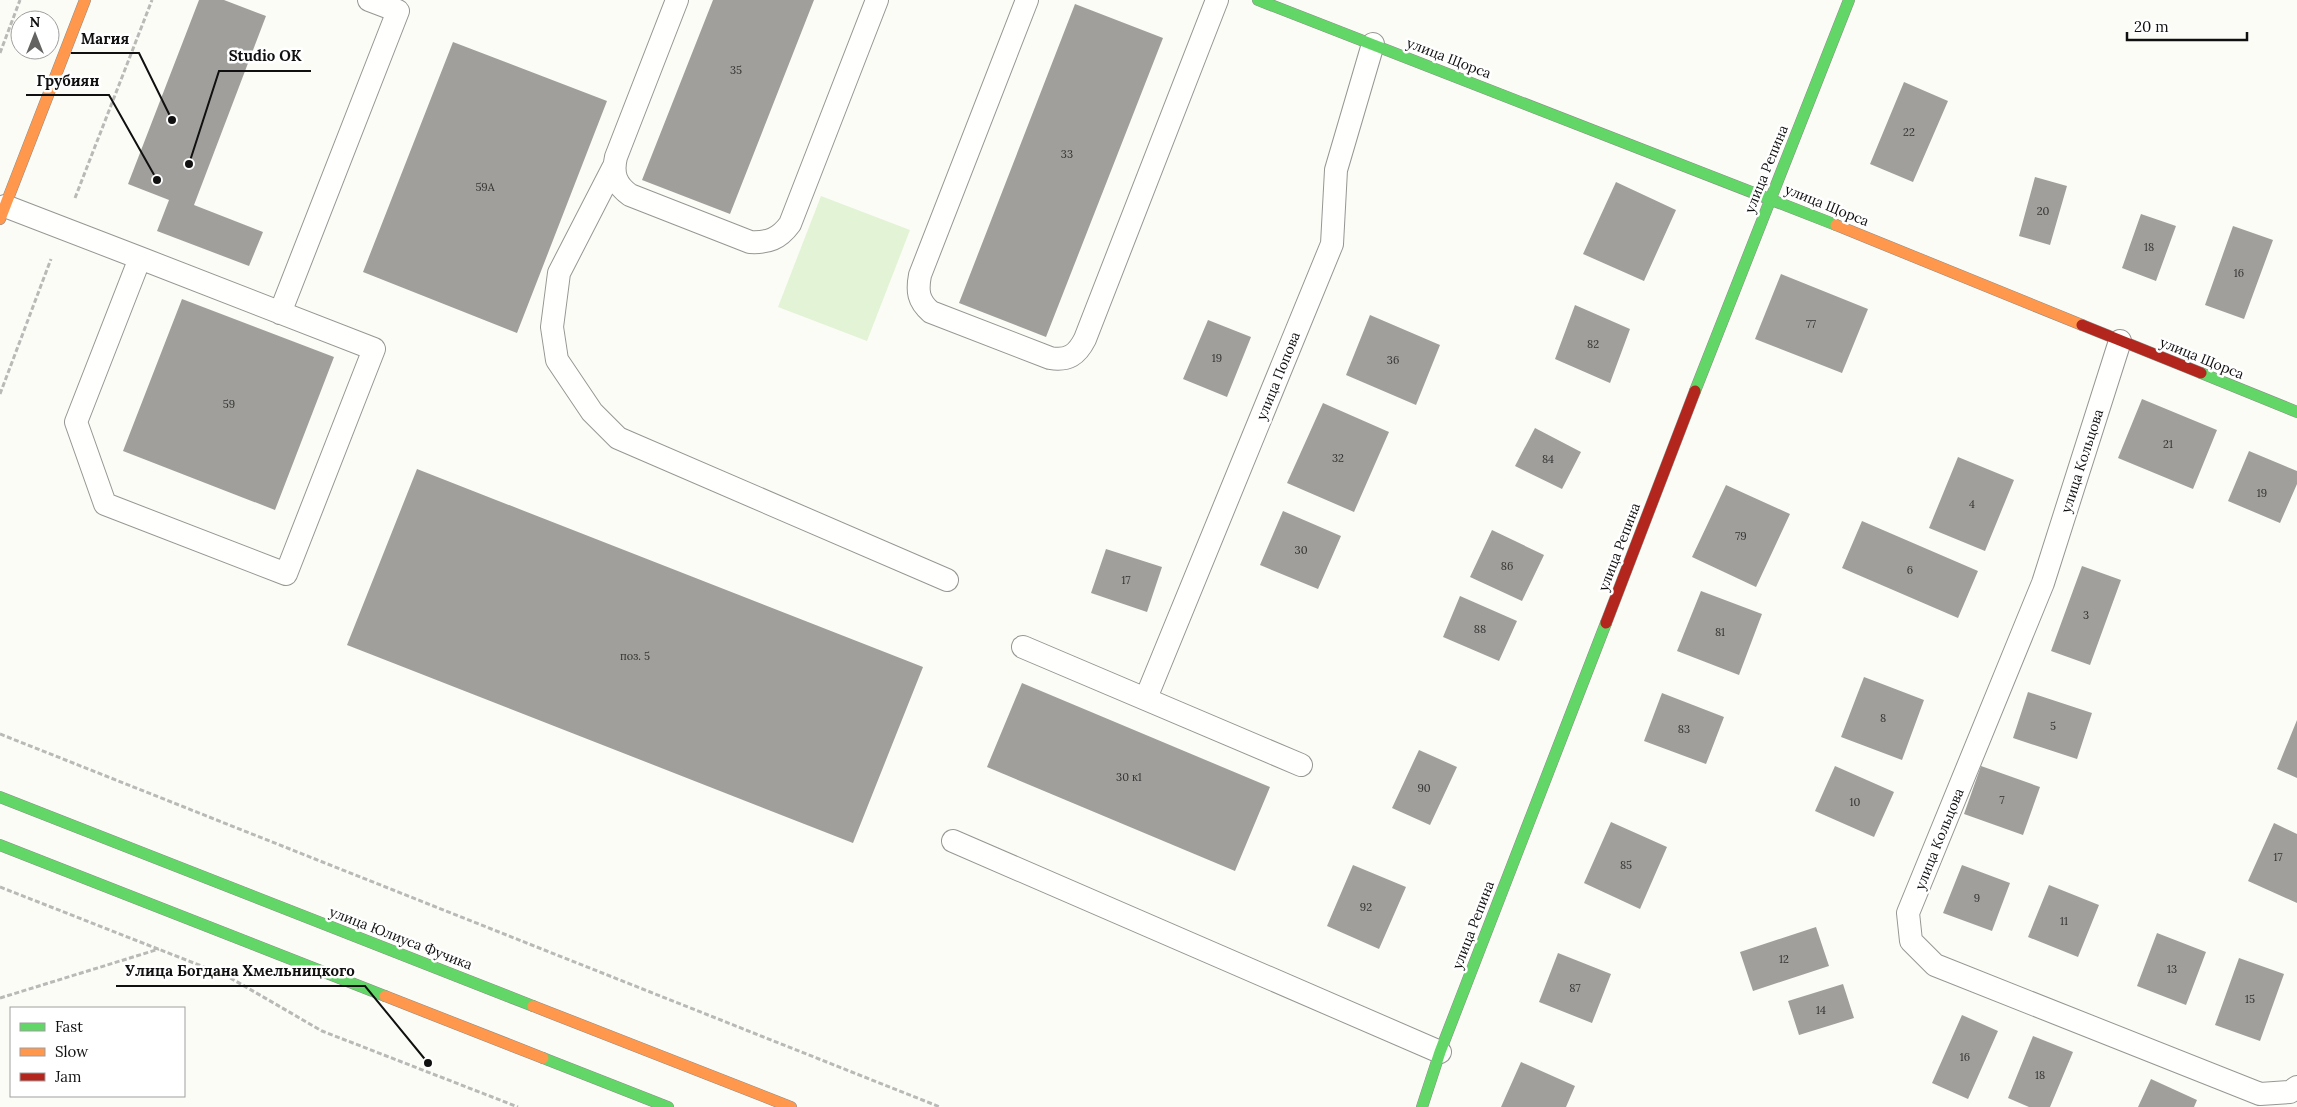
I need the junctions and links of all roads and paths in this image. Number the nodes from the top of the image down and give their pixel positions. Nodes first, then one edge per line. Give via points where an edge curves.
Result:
1 (20, 0) edge
2 (85, 0) edge
3 (370, 0) edge
4 (677, 0) edge
5 (877, 0) edge
6 (1027, 0) edge
7 (1217, 0) edge
8 (1849, 0) edge
9 (1267, 2) edge
10 (1374, 44) junction
11 (0, 53) edge
12 (614, 168) junction
13 (1770, 198) junction
14 (3, 212) edge
15 (140, 258) junction
16 (280, 312) junction
17 (2120, 341) junction
18 (2297, 412) edge
19 (946, 580) dead end
20 (1023, 647) dead end
21 (1146, 698) junction
22 (0, 734) edge
23 (1301, 765) dead end
24 (0, 797) edge
25 (952, 841) dead end
26 (0, 845) edge
27 (0, 887) edge
28 (159, 950) junction
29 (0, 998) edge
30 (1440, 1052) junction
31 (2297, 1086) edge
32 (518, 1107) edge
33 (668, 1107) edge
34 (791, 1107) edge
35 (940, 1107) edge
36 (1422, 1107) edge

1 - 11 path
2 - 14 street
3 - 16 lane via 398,11
4 - 12 lane
5 - 12 lane via 790,224 774,240 750,242 630,195 615,180
6 - 7 lane via 920,275 919,298 931,312 1062,360 1073,356 1085,339
8 - 13 street, улица Репина
9 - 10 street, улица Щорса
10 - 13 street, улица Щорса
10 - 21 lane, улица Попова via 1336,170 1332,244
12 - 19 lane via 559,273 554,300 552,326 557,360 592,412 618,438
13 - 17 street, улица Щорса
13 - 30 street, улица Репина
14 - 15 lane
15 - 16 lane
15 - 16 lane via 76,422 105,504 286,574 374,349
17 - 18 street, улица Щорса
17 - 31 lane, улица Кольцова via 2042,583 1908,914 1911,941 1935,966 2260,1094 2290,1092
20 - 21 lane
21 - 23 lane
22 - 35 path
24 - 34 street, улица Юлиуса Фучика
25 - 30 lane
26 - 33 street
27 - 28 path
28 - 29 path
28 - 32 path via 227,976 322,1032
30 - 36 street, улица Репина

